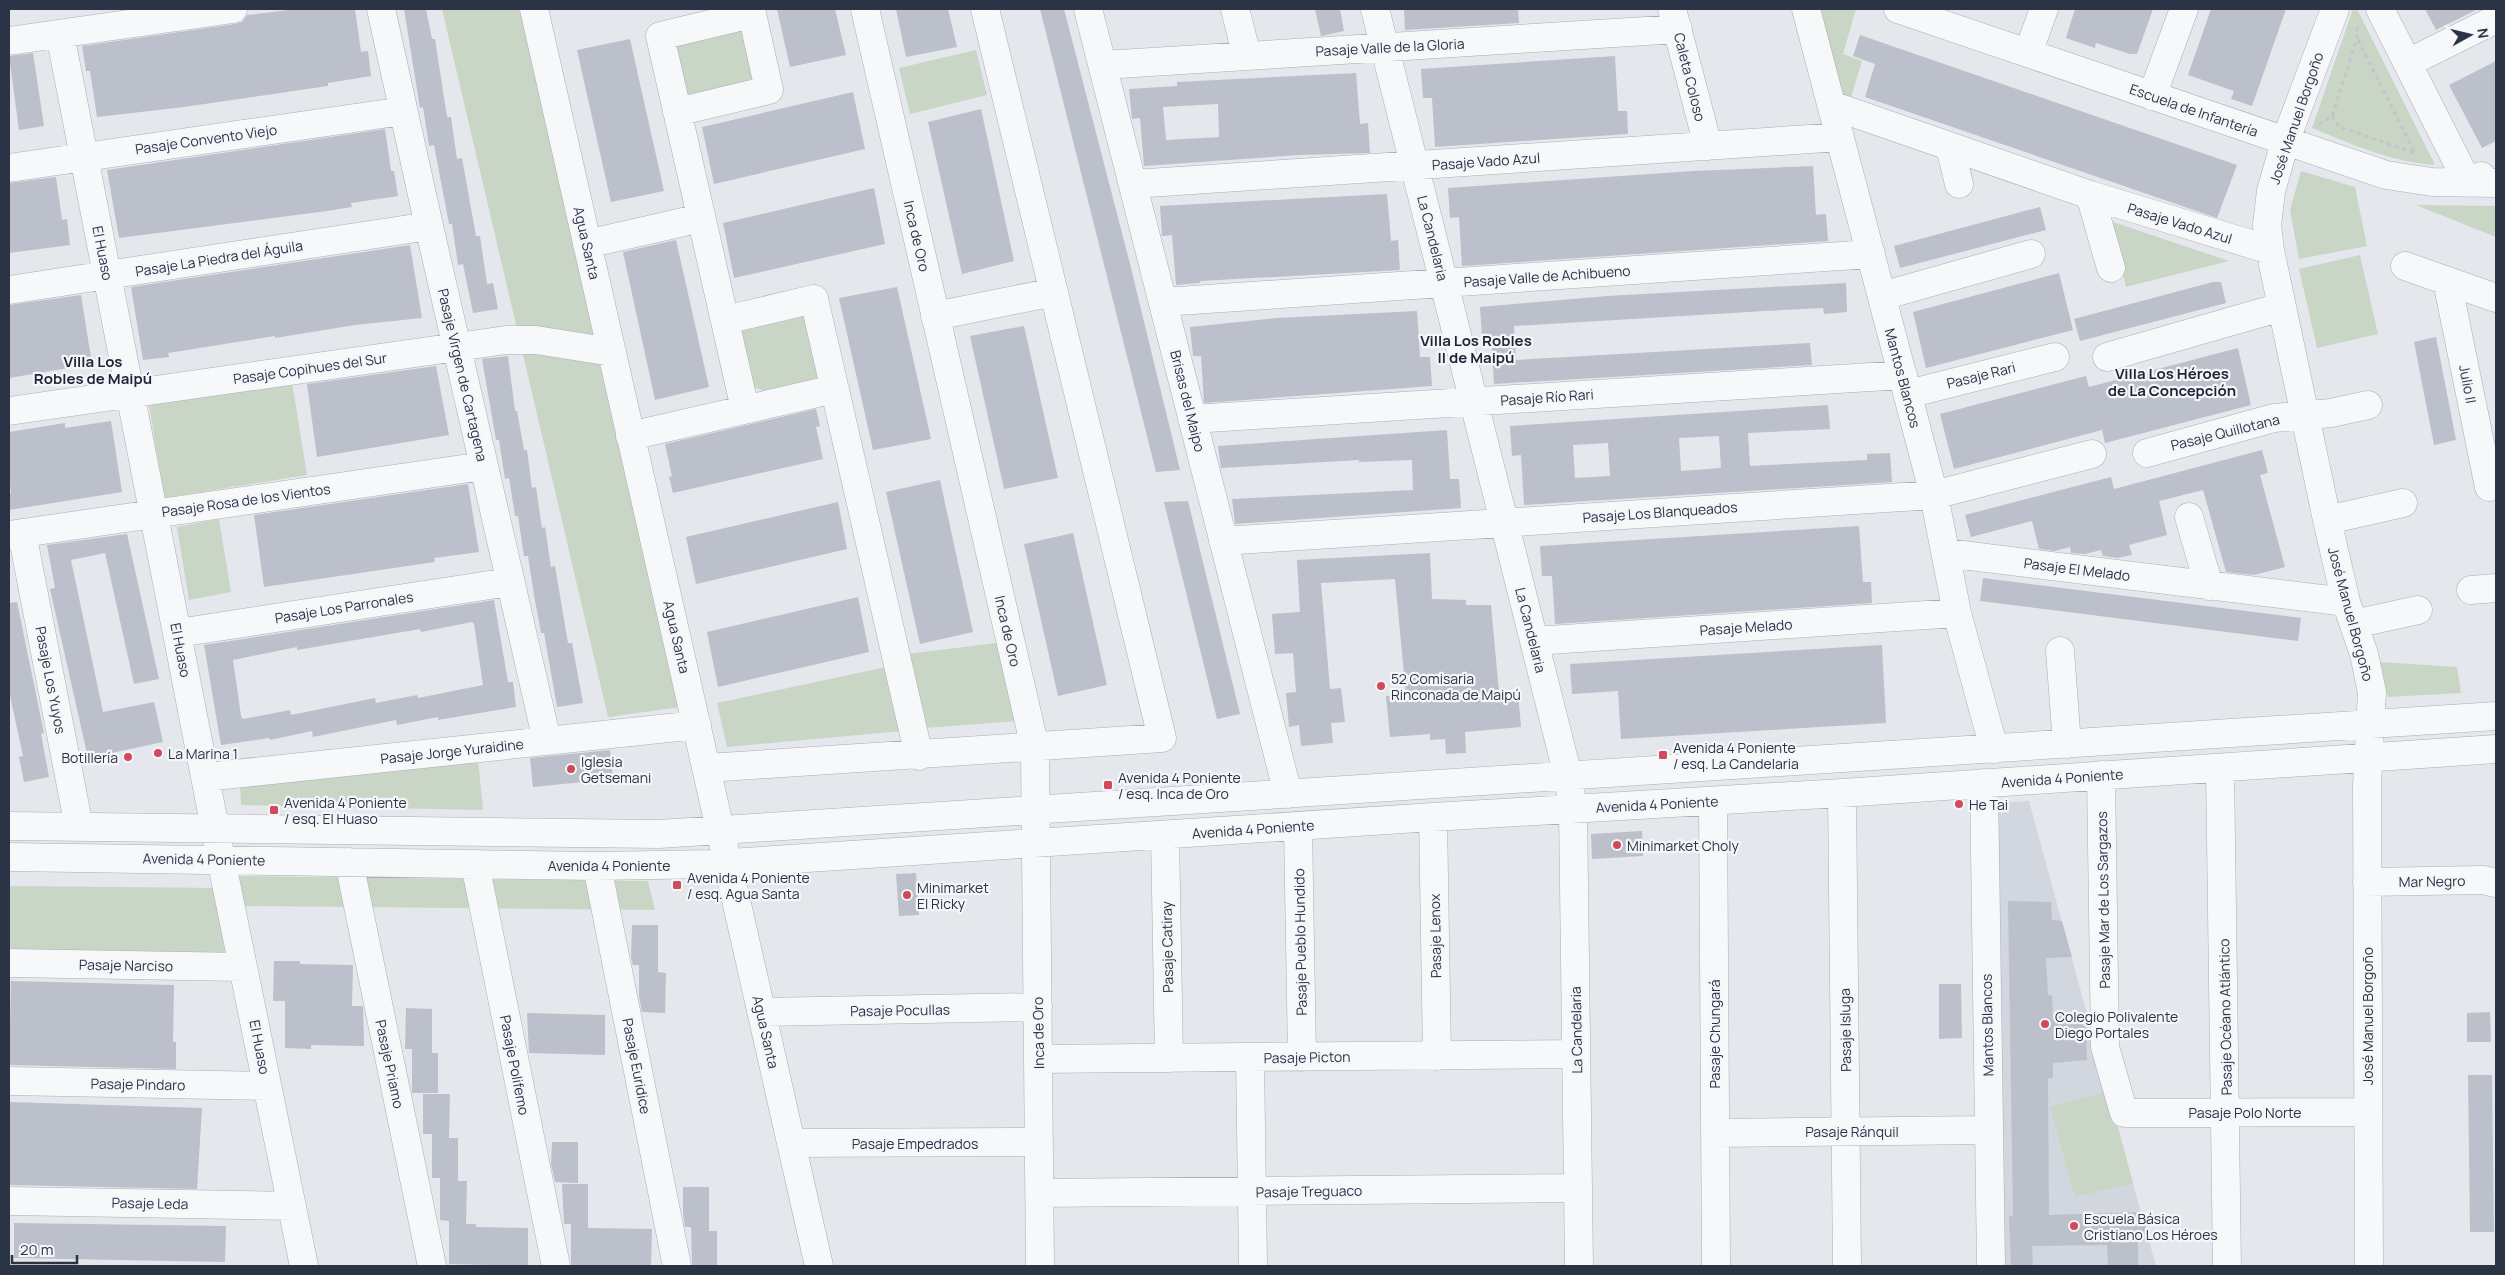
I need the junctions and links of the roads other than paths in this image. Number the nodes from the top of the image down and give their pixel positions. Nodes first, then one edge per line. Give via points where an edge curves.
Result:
1 (233, 9) edge
2 (381, 9) edge
3 (534, 9) edge
4 (865, 9) edge
5 (985, 9) edge
6 (1088, 9) edge
7 (1235, 9) edge
8 (1375, 9) edge
9 (1806, 9) edge
10 (2044, 9) edge
11 (2184, 9) edge
12 (1905, 10) edge
13 (751, 12) edge
14 (2357, 12) edge
15 (1675, 19) edge
16 (2496, 19) edge
17 (60, 34) junction
18 (9, 41) edge
19 (1385, 47) junction
20 (2028, 53) junction
21 (1247, 56) junction
22 (2408, 63) junction
23 (1103, 64) junction
24 (2152, 96) junction
25 (1831, 105) junction
26 (403, 111) junction
27 (677, 112) junction
28 (1840, 138) junction
29 (2285, 142) junction
30 (1708, 146) junction
31 (1950, 147) junction
32 (84, 156) junction
33 (1415, 165) junction
34 (9, 168) edge
35 (2496, 169) edge
36 (2468, 183) junction
37 (2496, 183) edge
38 (1133, 184) junction
39 (1959, 184) dead end
40 (2090, 195) junction
41 (701, 218) junction
42 (429, 226) junction
43 (587, 244) junction
44 (2270, 250) junction
45 (1871, 254) junction
46 (2031, 254) dead end
47 (2405, 266) dead end
48 (2112, 268) dead end
49 (107, 275) junction
50 (2447, 281) junction
51 (1444, 283) junction
52 (9, 290) edge
53 (1054, 292) junction
54 (1882, 296) junction
55 (2496, 298) edge
56 (1163, 302) junction
57 (2282, 307) junction
58 (935, 316) junction
59 (725, 320) junction
60 (457, 347) junction
61 (612, 352) junction
62 (2055, 356) dead end
63 (2107, 357) dead end
64 (1905, 385) junction
65 (834, 389) junction
66 (131, 394) junction
67 (1474, 401) junction
68 (2368, 405) dead end
69 (746, 409) junction
70 (9, 411) edge
71 (2303, 415) junction
72 (1192, 419) junction
73 (630, 436) junction
74 (2147, 453) dead end
75 (2092, 454) dead end
76 (483, 466) junction
77 (2485, 487) edge
78 (1934, 495) junction
79 (2403, 502) dead end
80 (154, 514) junction
81 (2189, 517) dead end
82 (2327, 520) junction
83 (1504, 523) junction
84 (15, 534) edge
85 (1224, 541) junction
86 (1946, 553) junction
87 (509, 582) junction
88 (2209, 586) junction
89 (2418, 610) dead end
90 (1957, 613) junction
91 (2350, 613) junction
92 (178, 633) junction
93 (1534, 642) junction
94 (2060, 651) dead end
95 (2496, 716) edge
96 (2370, 724) junction
97 (697, 725) junction
98 (547, 741) junction
99 (2067, 744) junction
100 (1035, 748) junction
101 (1994, 749) junction
102 (2496, 749) edge
103 (919, 756) junction
104 (2369, 756) junction
105 (707, 768) junction
106 (2220, 768) junction
107 (2100, 775) junction
108 (1568, 776) junction
109 (206, 777) junction
110 (1984, 783) junction
111 (1358, 789) junction
112 (1842, 793) junction
113 (1288, 794) junction
114 (1712, 801) junction
115 (1573, 809) junction
116 (1036, 810) junction
117 (1433, 817) junction
118 (1359, 822) junction
119 (9, 826) edge
120 (1298, 826) junction
121 (79, 827) junction
122 (217, 829) junction
123 (720, 830) junction
124 (1165, 836) junction
125 (1036, 843) junction
126 (9, 858) edge
127 (221, 859) junction
128 (349, 862) junction
129 (728, 863) junction
130 (475, 864) junction
131 (597, 866) junction
132 (2367, 882) junction
133 (2496, 884) edge
134 (9, 963) edge
135 (244, 967) junction
136 (1038, 1007) junction
137 (762, 1012) junction
138 (1576, 1054) junction
139 (1436, 1056) junction
140 (1302, 1057) junction
141 (1169, 1058) junction
142 (1250, 1058) junction
143 (1038, 1059) junction
144 (9, 1081) edge
145 (267, 1086) junction
146 (2226, 1112) junction
147 (2367, 1112) junction
148 (2124, 1113) joint
149 (1989, 1130) junction
150 (1846, 1132) junction
151 (1715, 1133) junction
152 (1039, 1142) junction
153 (791, 1143) junction
154 (1578, 1188) junction
155 (1252, 1192) junction
156 (1040, 1194) junction
157 (9, 1200) edge
158 (292, 1206) junction
159 (304, 1266) edge
160 (432, 1266) edge
161 (556, 1266) edge
162 (677, 1266) edge
163 (819, 1266) edge
164 (1040, 1266) edge
165 (1254, 1266) edge
166 (1579, 1266) edge
167 (1716, 1266) edge
168 (1847, 1266) edge
169 (1991, 1266) edge
170 (2227, 1266) edge
171 (2369, 1266) edge

1 - 17 street
2 - 26 street, Pasaje Virgen de Cartagena
3 - 43 street, Agua Santa
4 - 58 street, Inca de Oro
5 - 53 street
6 - 23 street, Brisas del Maipo
7 - 21 street
8 - 19 street, La Candelaria
9 - 25 street, Mantos Blancos
10 - 20 street
11 - 24 street
12 - 20 street, Escuela de Infantería
13 - 27 street via 660,36
13 - 27 street via 769,90
14 - 22 street
14 - 29 street, José Manuel Borgoño
15 - 19 street, Pasaje Valle de la Gloria
15 - 30 street, Caleta Coloso
16 - 22 street
17 - 18 street
17 - 32 street, El Huaso
19 - 21 street, Pasaje Valle de la Gloria
19 - 33 street, La Candelaria
20 - 24 street, Escuela de Infantería
21 - 23 street, Pasaje Valle de la Gloria
22 - 36 street
23 - 38 street, Brisas del Maipo
24 - 29 street, Escuela de Infantería
25 - 28 street, Mantos Blancos
25 - 31 street, Pasaje Vado Azul
26 - 32 street, Pasaje Convento Viejo
26 - 42 street, Pasaje Virgen de Cartagena
27 - 41 street
28 - 30 street, Pasaje Vado Azul
28 - 45 street, Mantos Blancos
29 - 36 street, Escuela de Infantería via 2386,175 2432,182
29 - 44 street, José Manuel Borgoño via 2270,199 2267,225
30 - 33 street, Pasaje Vado Azul
31 - 39 street
31 - 40 street, Pasaje Vado Azul
32 - 34 street, Pasaje Convento Viejo
32 - 49 street, El Huaso
33 - 38 street, Pasaje Vado Azul
33 - 51 street, La Candelaria
35 - 36 street
36 - 37 street, Escuela de Infantería
38 - 56 street, Brisas del Maipo
40 - 44 street, Pasaje Vado Azul
40 - 48 street
41 - 43 street
41 - 59 street
42 - 49 street, Pasaje La Piedra del Águila
42 - 60 street, Pasaje Virgen de Cartagena
43 - 61 street, Agua Santa
44 - 57 street, José Manuel Borgoño
45 - 51 street, Pasaje Valle de Achibueno
45 - 54 street, Mantos Blancos
46 - 54 street
47 - 50 street
49 - 52 street, Pasaje La Piedra del Águila
49 - 66 street, El Huaso
50 - 55 street
50 - 77 street, Julio II
51 - 56 street, Pasaje Valle de Achibueno
51 - 67 street, La Candelaria
53 - 58 street
53 - 100 street via 1162,738
54 - 64 street, Mantos Blancos
56 - 72 street, Brisas del Maipo
57 - 63 street
57 - 71 street, José Manuel Borgoño
58 - 100 street, Inca de Oro
59 - 65 street via 814,299
59 - 69 street
60 - 61 street, Pasaje Copihues del Sur via 528,340
60 - 66 street, Pasaje Copihues del Sur
60 - 76 street, Pasaje Virgen de Cartagena
61 - 73 street, Agua Santa
62 - 64 street, Pasaje Rari
64 - 67 street, Pasaje Río Rari
64 - 78 street, Mantos Blancos
65 - 69 street
65 - 103 street
66 - 70 street, Pasaje Copihues del Sur
66 - 80 street, El Huaso
67 - 72 street, Pasaje Río Rari
67 - 83 street, La Candelaria
68 - 71 street, Pasaje Quillotana
69 - 73 street
71 - 74 street, Pasaje Quillotana via 2274,418
71 - 82 street, José Manuel Borgoño
72 - 85 street, Brisas del Maipo
73 - 97 street, Agua Santa
75 - 78 street, Pasaje Los Blanqueados
76 - 80 street, Pasaje Rosa de los Vientos
76 - 87 street, Pasaje Virgen de Cartagena
78 - 83 street, Pasaje Los Blanqueados
78 - 86 street, Mantos Blancos
79 - 82 street
80 - 84 street, Pasaje Rosa de los Vientos
80 - 92 street, El Huaso
81 - 88 street
82 - 91 street, José Manuel Borgoño
83 - 85 street, Pasaje Los Blanqueados
83 - 93 street, La Candelaria
84 - 121 street, Pasaje Los Yuyos
85 - 113 street, Brisas del Maipo
86 - 88 street, Pasaje El Melado
86 - 90 street, Mantos Blancos
87 - 92 street, Pasaje Los Parronales
87 - 98 street, Pasaje Virgen de Cartagena
88 - 91 street, Pasaje El Melado
89 - 91 street, Pasaje El Melado
90 - 93 street, Pasaje Melado
90 - 101 street, Mantos Blancos
91 - 96 street, José Manuel Borgoño via 2369,672 2372,692
92 - 109 street, El Huaso
93 - 108 street, La Candelaria
94 - 99 street
95 - 96 street
96 - 99 street
96 - 104 street, José Manuel Borgoño
97 - 98 street, Pasaje Jorge Yuraidine
97 - 105 street, Agua Santa
98 - 109 street, Pasaje Jorge Yuraidine
99 - 101 street
100 - 103 street
100 - 116 street, Inca de Oro
101 - 108 street
102 - 104 street, Avenida 4 Poniente
103 - 105 street
104 - 106 street, Avenida 4 Poniente
104 - 132 street, José Manuel Borgoño
105 - 123 street, Agua Santa
106 - 107 street, Avenida 4 Poniente
106 - 146 street, Pasaje Océano Atlántico
107 - 110 street, Avenida 4 Poniente
107 - 148 street, Pasaje Mar de Los Sargazos via 2105,1047
108 - 111 street
108 - 115 street, La Candelaria
109 - 122 street, El Huaso
110 - 112 street, Avenida 4 Poniente
110 - 149 street, Mantos Blancos
111 - 113 street
111 - 118 street
112 - 114 street, Avenida 4 Poniente
112 - 150 street, Pasaje Isluga
113 - 116 street
114 - 115 street, Avenida 4 Poniente
114 - 151 street, Pasaje Chungará
115 - 117 street, Avenida 4 Poniente
115 - 138 street, La Candelaria
116 - 123 street
116 - 125 street, Inca de Oro
117 - 118 street, Avenida 4 Poniente
117 - 139 street, Pasaje Lenox
118 - 120 street, Avenida 4 Poniente
119 - 121 street
120 - 124 street, Avenida 4 Poniente
120 - 140 street, Pasaje Pueblo Hundido
121 - 122 street
122 - 123 street via 649,834
122 - 127 street, El Huaso
123 - 129 street, Agua Santa
124 - 125 street, Avenida 4 Poniente
124 - 141 street, Pasaje Catiray
125 - 129 street, Avenida 4 Poniente
125 - 136 street, Inca de Oro
126 - 127 street, Avenida 4 Poniente
127 - 128 street, Avenida 4 Poniente
127 - 135 street, El Huaso
128 - 130 street, Avenida 4 Poniente
128 - 160 street, Pasaje Priamo
129 - 131 street, Avenida 4 Poniente
129 - 137 street, Agua Santa
130 - 131 street, Avenida 4 Poniente
130 - 161 street, Pasaje Polifemo
131 - 162 street, Pasaje Euridice
132 - 133 street, Mar Negro via 2483,880
132 - 147 street, José Manuel Borgoño
134 - 135 street, Pasaje Narciso
135 - 145 street, El Huaso
136 - 137 street, Pasaje Pocullas
136 - 143 street, Inca de Oro
137 - 153 street, Agua Santa
138 - 139 street, Pasaje Picton
138 - 154 street, La Candelaria
139 - 140 street, Pasaje Picton
140 - 142 street, Pasaje Picton
141 - 142 street, Pasaje Picton
141 - 143 street, Pasaje Picton
142 - 155 street
143 - 152 street, Inca de Oro
144 - 145 street, Pasaje Pindaro
145 - 158 street, El Huaso
146 - 147 street, Pasaje Polo Norte
146 - 148 street, Pasaje Polo Norte
146 - 170 street, Pasaje Océano Atlántico
147 - 171 street, José Manuel Borgoño
149 - 150 street, Pasaje Ránquil
149 - 169 street, Mantos Blancos
150 - 151 street, Pasaje Ránquil
150 - 168 street, Pasaje Isluga
151 - 167 street, Pasaje Chungará
152 - 153 street, Pasaje Empedrados
152 - 156 street, Inca de Oro
153 - 163 street, Agua Santa
154 - 155 street, Pasaje Treguaco
154 - 166 street, La Candelaria
155 - 156 street, Pasaje Treguaco
155 - 165 street
156 - 164 street, Inca de Oro
157 - 158 street, Pasaje Leda
158 - 159 street, El Huaso

